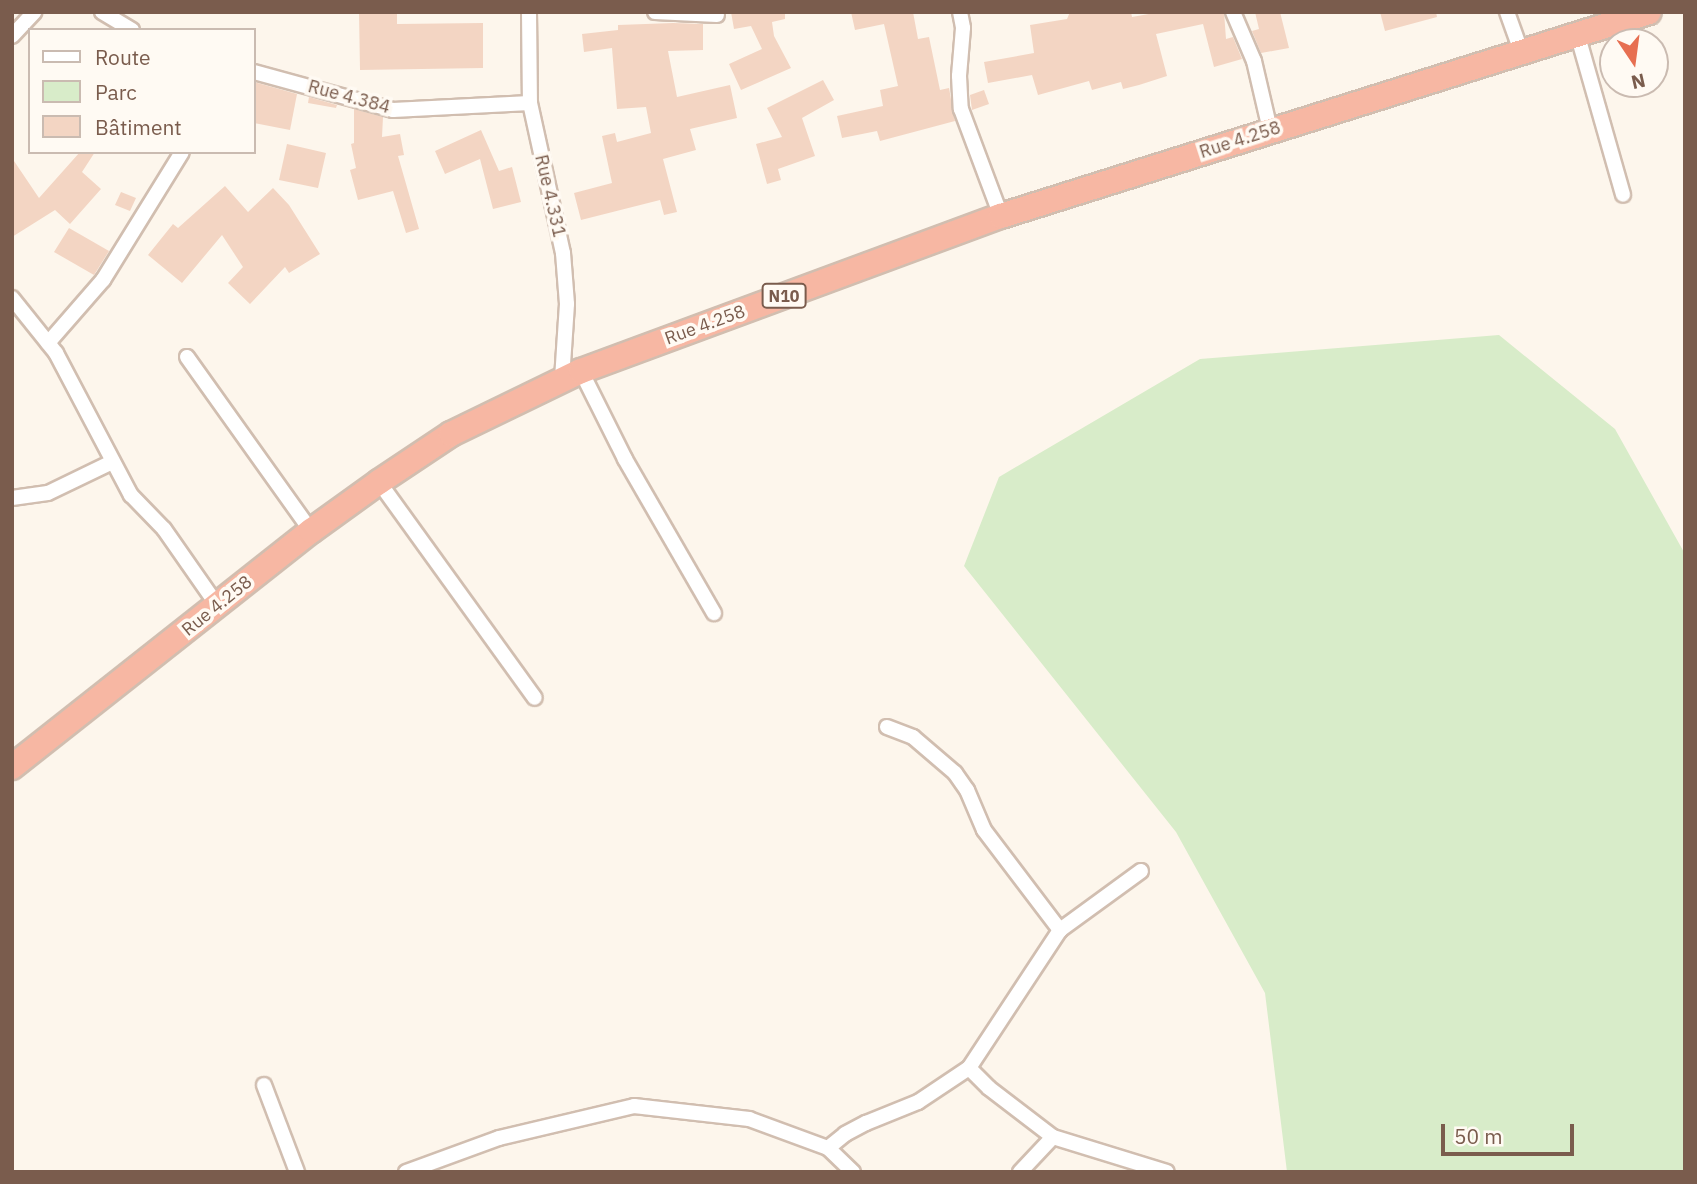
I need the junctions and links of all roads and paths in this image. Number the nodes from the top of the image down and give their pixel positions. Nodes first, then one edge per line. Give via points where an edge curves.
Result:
1 (34, 12) edge
2 (102, 12) edge
3 (529, 12) edge
4 (655, 12) edge
5 (960, 12) edge
6 (1233, 12) edge
7 (1507, 12) edge
8 (1649, 12) edge
9 (688, 13) edge
10 (718, 15) dead end
11 (129, 28) edge
12 (1577, 33) junction
13 (12, 36) edge
14 (1521, 51) junction
15 (256, 73) edge
16 (530, 103) junction
17 (1270, 130) junction
18 (181, 154) edge
19 (1623, 195) dead end
20 (1001, 216) junction
21 (12, 298) edge
22 (48, 343) junction
23 (187, 357) dead end
24 (571, 375) junction
25 (112, 462) junction
26 (379, 482) junction
27 (12, 498) edge
28 (311, 531) junction
29 (217, 605) junction
30 (714, 613) dead end
31 (535, 698) dead end
32 (887, 727) dead end
33 (12, 767) edge
34 (1140, 871) dead end
35 (1060, 930) junction
36 (970, 1068) junction
37 (264, 1085) dead end
38 (1053, 1137) junction
39 (828, 1148) junction
40 (297, 1172) edge
41 (406, 1172) edge
42 (853, 1172) edge
43 (1020, 1172) edge
44 (1167, 1172) edge

1 - 13 street
2 - 11 street
3 - 16 street, Rue 4.331
4 - 9 street
5 - 20 street via 961,108
6 - 17 street via 1254,61
7 - 14 street
8 - 12 highway, Rue 4.258 / N10
9 - 10 street
12 - 14 highway, Rue 4.258 / N10
12 - 19 street
14 - 17 highway, Rue 4.258 / N10
15 - 16 street, Rue 4.384 via 393,110
16 - 24 street, Rue 4.331 via 563,253
17 - 20 highway, Rue 4.258 / N10
18 - 22 street via 103,281
20 - 24 highway, Rue 4.258 / N10
21 - 22 street
22 - 25 street
23 - 28 street
24 - 26 highway, Rue 4.258 / N10 via 451,434
24 - 30 street via 625,458
25 - 27 street via 48,493
25 - 29 street via 131,495 164,529
26 - 28 highway, Rue 4.258 / N10
26 - 31 street
28 - 29 highway, Rue 4.258 / N10
29 - 33 highway, Rue 4.258 / N10
32 - 35 street via 913,737 955,773 984,830
34 - 35 street
35 - 36 street
36 - 38 street
36 - 39 street via 918,1102 855,1128
37 - 40 street
38 - 43 street
38 - 44 street
39 - 41 street via 749,1119 634,1106 499,1138
39 - 42 street

